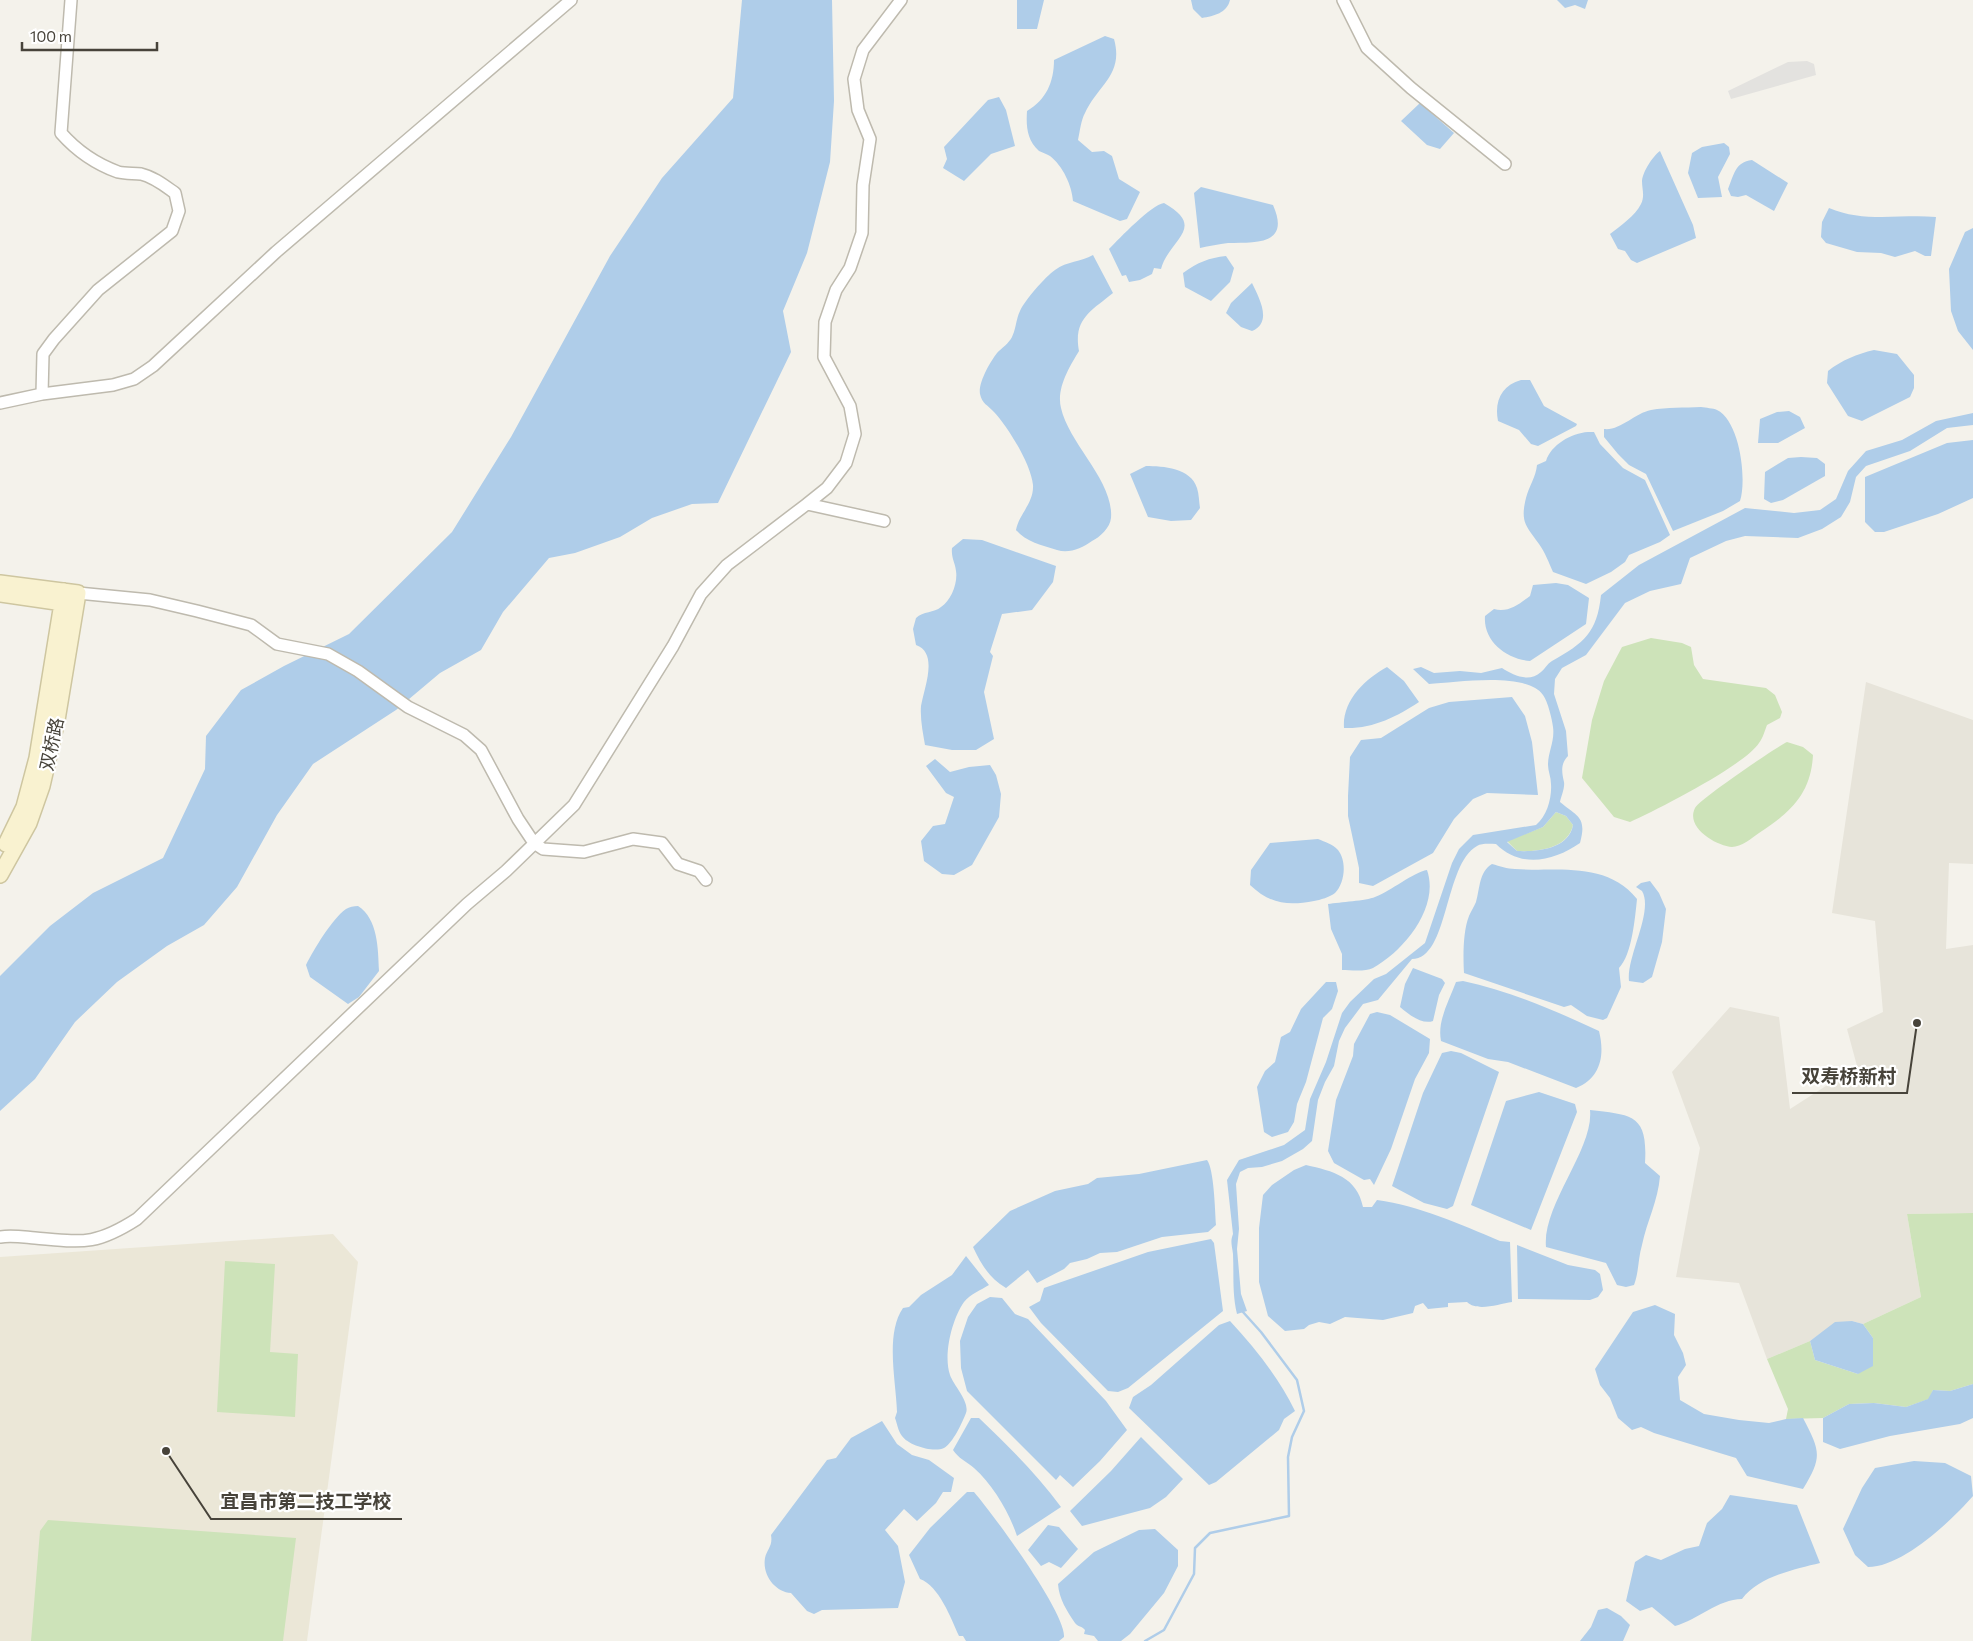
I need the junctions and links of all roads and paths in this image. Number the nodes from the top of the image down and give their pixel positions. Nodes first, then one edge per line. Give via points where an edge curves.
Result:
1 (71, 0) edge
2 (571, 0) edge
3 (901, 0) edge
4 (1343, 0) edge
5 (1505, 164) dead end
6 (42, 394) junction
7 (0, 403) edge
8 (807, 504) junction
9 (884, 521) dead end
10 (0, 583) edge
11 (0, 594) edge
12 (70, 598) junction
13 (534, 843) junction
14 (0, 856) edge
15 (0, 875) edge
16 (706, 880) dead end
17 (0, 1236) edge

1 - 6 street via 62,133 73,146 96,162 159,182 175,193 179,211 172,231 98,290 54,339 43,354
2 - 6 street via 276,252 153,366 134,379 113,385
3 - 8 street via 863,50 854,79 858,110 870,139 863,185 862,233 825,322 824,357 850,406 855,434 846,463 827,488
4 - 5 street via 1367,48
6 - 7 street
8 - 9 street
8 - 13 street via 728,565 701,594 663,663 574,805
10 - 12 street
11 - 12 street
12 - 13 street via 150,600 251,625 277,644 328,654 408,707 464,736 482,750
12 - 14 street via 31,788
12 - 15 street, 双桥路 via 57,720 42,786 29,823
13 - 16 street via 543,849 584,852 632,839 662,843 678,864 699,871
13 - 17 street via 137,1219 97,1240 70,1242

